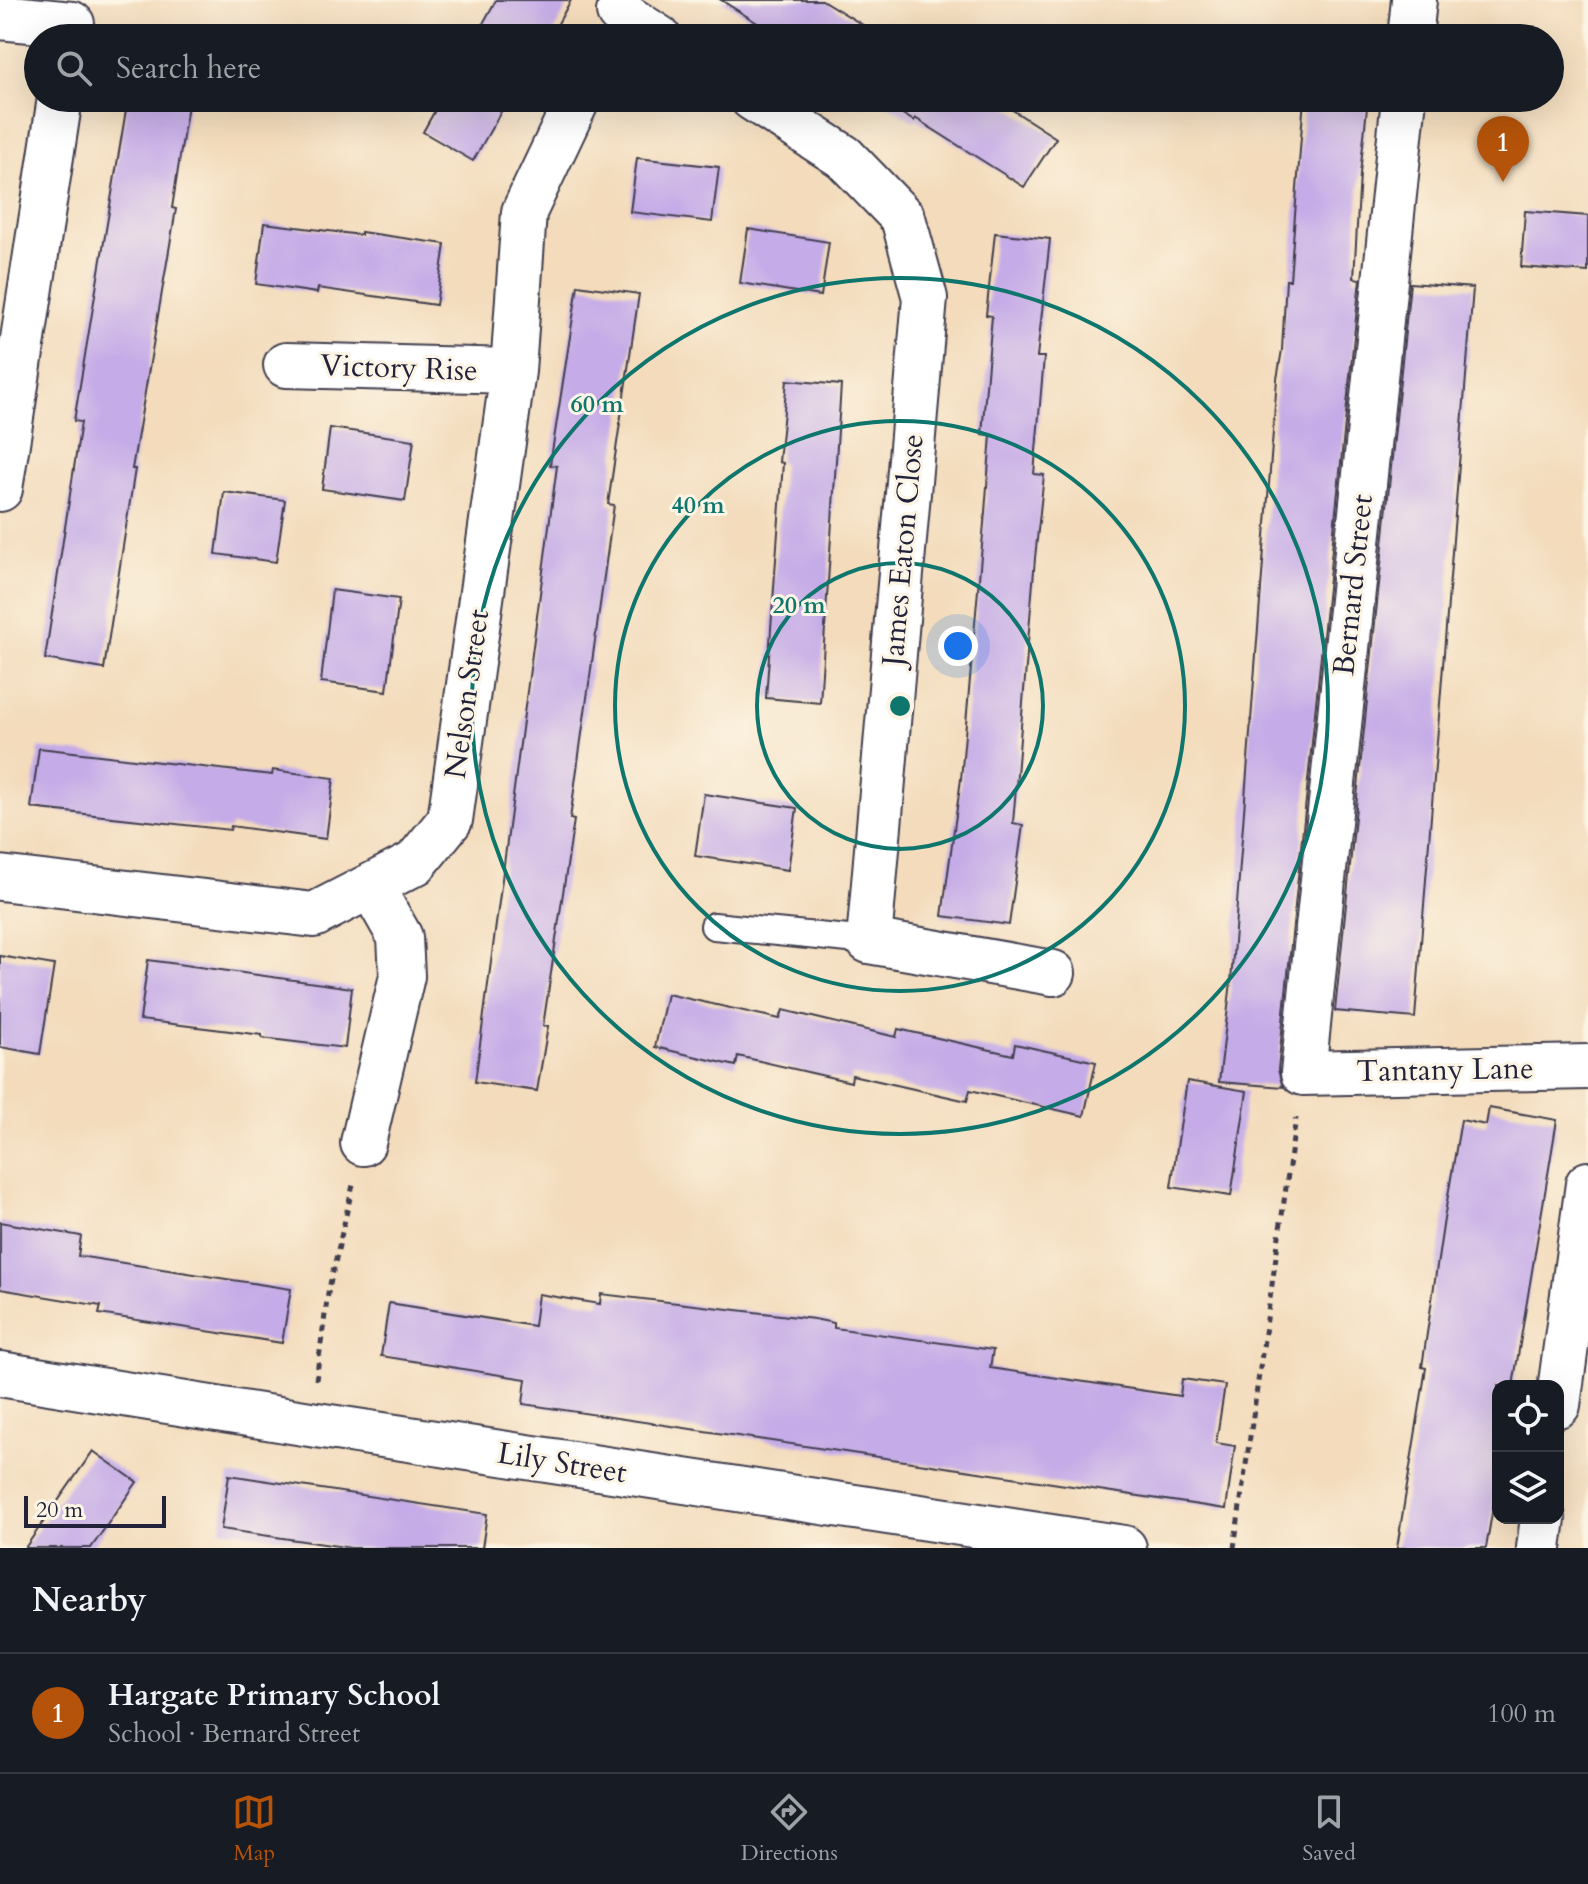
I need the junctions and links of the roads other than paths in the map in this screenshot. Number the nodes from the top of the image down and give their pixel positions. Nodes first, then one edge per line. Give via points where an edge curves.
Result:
1 (1414, 0) edge
2 (0, 17) edge
3 (72, 21) edge
4 (1411, 24) edge
5 (58, 112) edge
6 (571, 112) edge
7 (774, 112) edge
8 (1403, 112) edge
9 (286, 365) dead end
10 (513, 371) junction
11 (0, 489) edge
12 (0, 878) edge
13 (371, 886) junction
14 (714, 926) dead end
15 (869, 941) junction
16 (1053, 973) dead end
17 (1587, 1060) edge
18 (1303, 1073) joint
19 (363, 1143) road end
20 (1588, 1184) edge
21 (0, 1374) edge
22 (1561, 1380) edge
23 (1542, 1524) edge
24 (1124, 1548) edge
25 (1539, 1548) edge

1 - 4 street
2 - 3 street
5 - 11 street
6 - 10 street, Nelson Street via 524,212
7 - 15 street, James Eaton Close via 844,157 903,218 925,298
8 - 18 street, Bernard Street
9 - 10 street, Victory Rise
10 - 13 street, Nelson Street via 450,820 415,863
12 - 13 street, Nelson Street via 314,915
13 - 19 street via 400,937 402,976
14 - 15 lane
15 - 16 street
17 - 18 street, Tantany Lane
20 - 22 street
21 - 24 street, Lily Street
23 - 25 street

